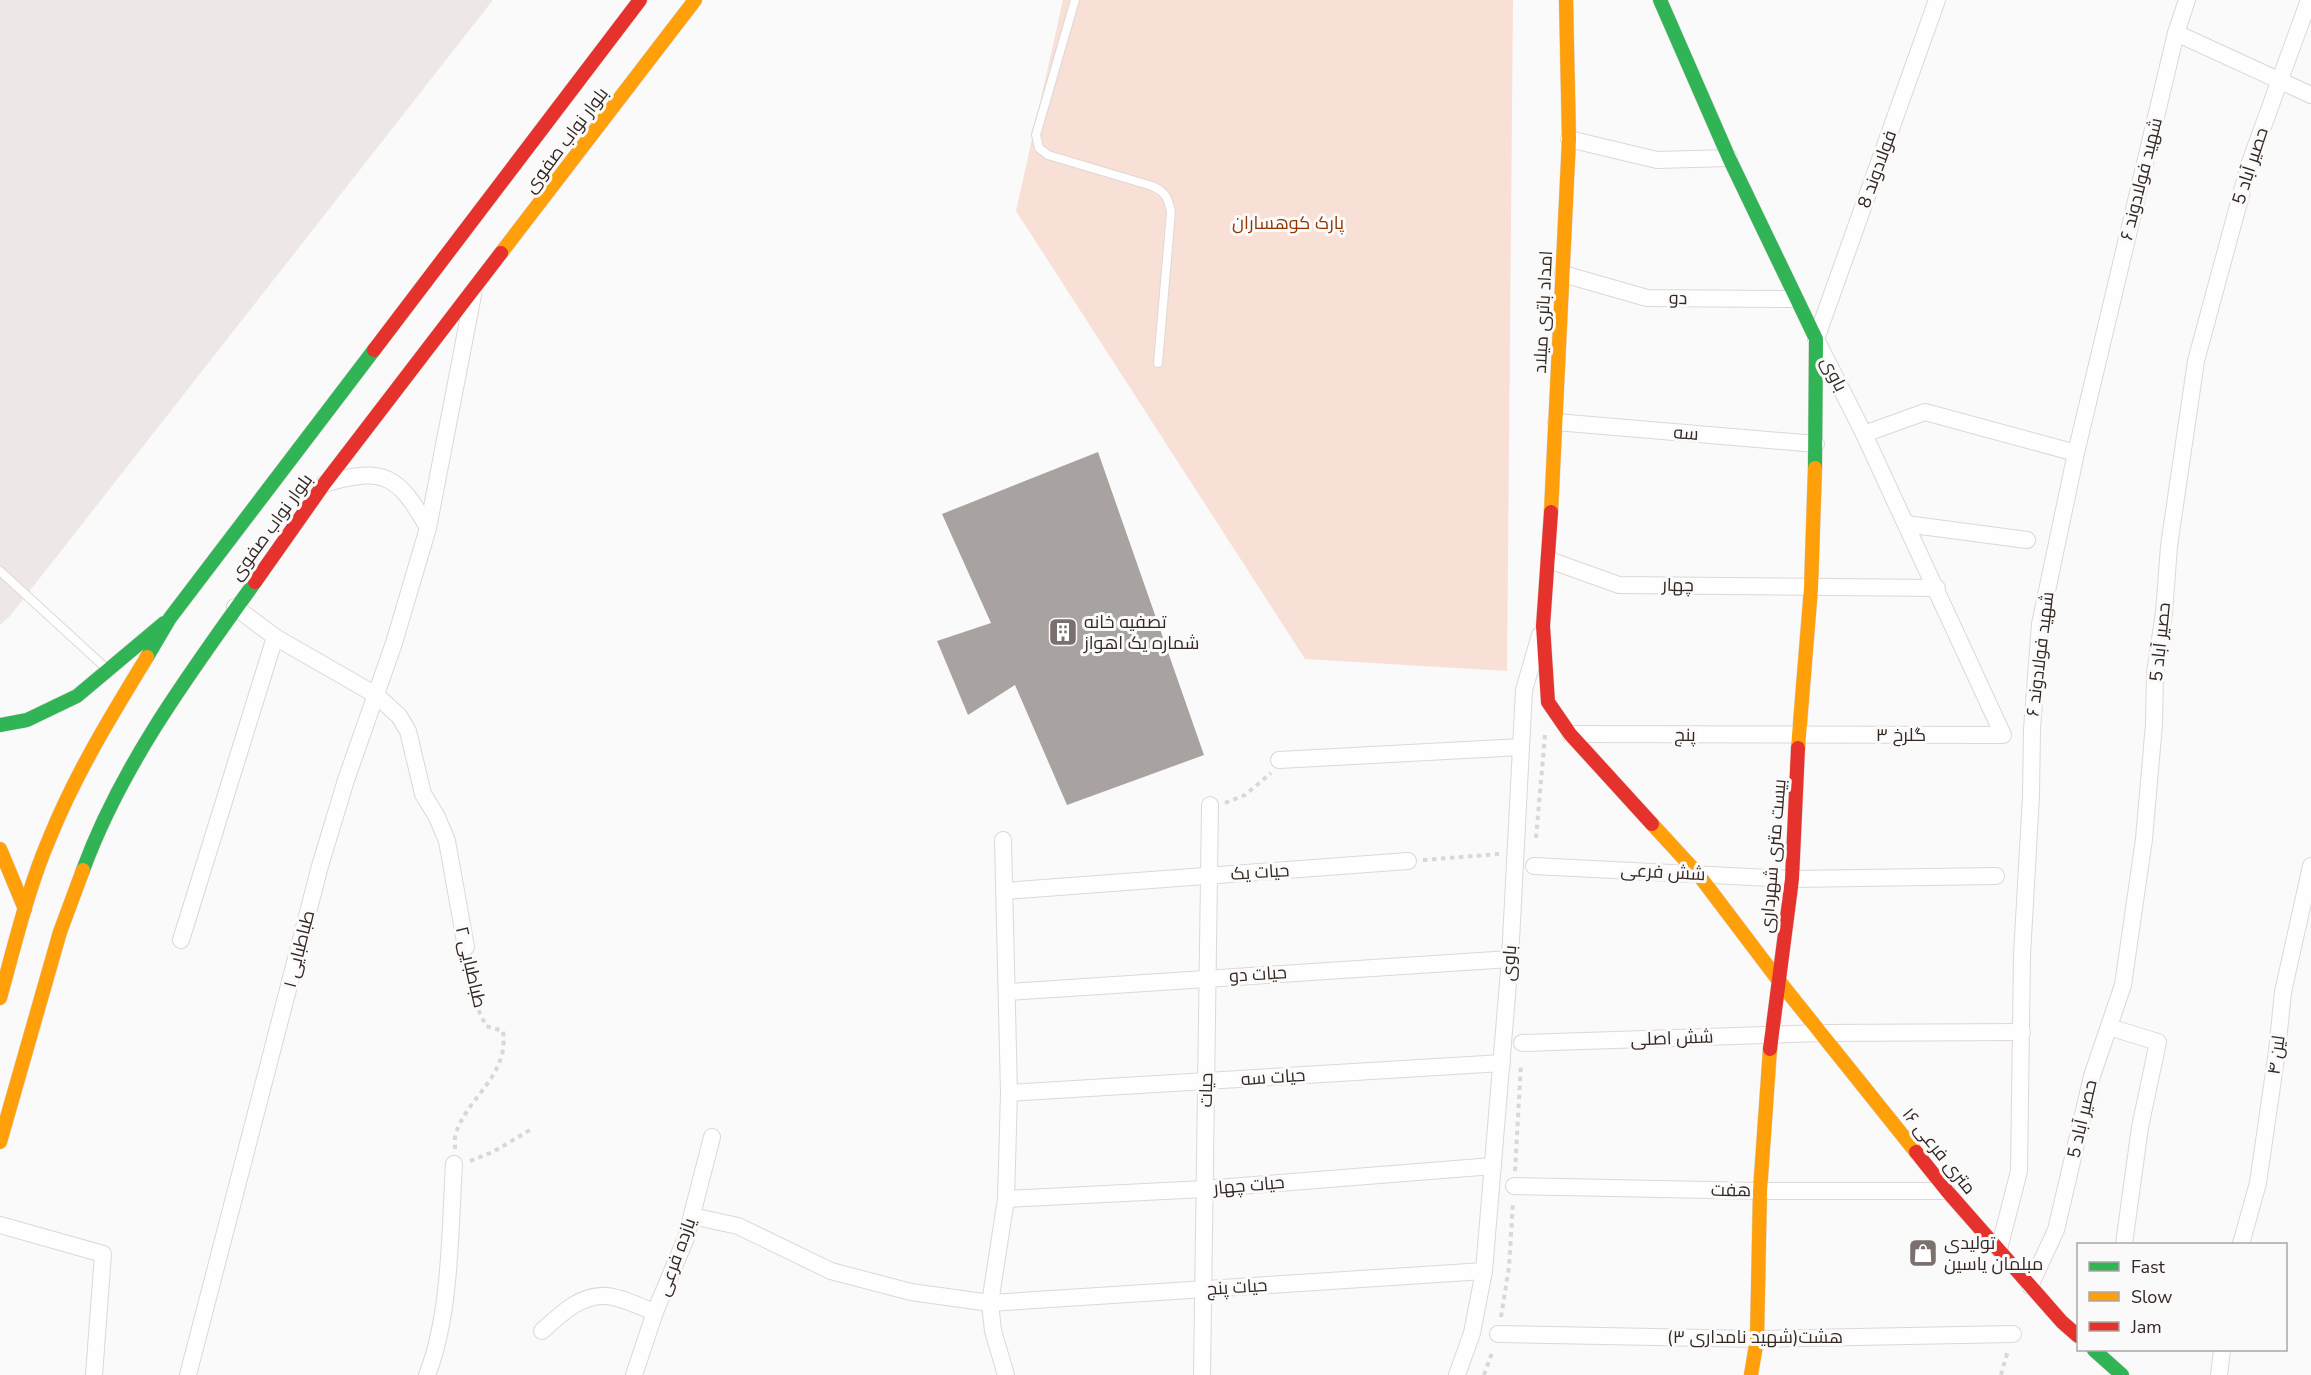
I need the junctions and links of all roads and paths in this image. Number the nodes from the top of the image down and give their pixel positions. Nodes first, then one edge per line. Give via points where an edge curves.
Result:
1 (640, 0) edge
2 (695, 0) edge
3 (1075, 0) edge
4 (1566, 0) edge
5 (1937, 0) edge
6 (2187, 0) edge
7 (2309, 0) edge
8 (1662, 4) edge
9 (2176, 33) junction
10 (2279, 81) junction
11 (2311, 95) edge
12 (1569, 139) junction
13 (1729, 158) junction
14 (1563, 274) junction
15 (474, 290) junction
16 (1795, 299) junction
17 (1816, 339) junction
18 (1158, 363) dead end
19 (1556, 422) junction
20 (1864, 434) junction
21 (1816, 444) junction
22 (2076, 453) junction
23 (324, 484) junction
24 (1906, 524) junction
25 (428, 528) junction
26 (2027, 540) dead end
27 (1549, 560) junction
28 (0, 572) edge
29 (1811, 588) junction
30 (1937, 588) junction
31 (235, 607) junction
32 (170, 618) junction
33 (1543, 626) junction
34 (274, 637) junction
35 (108, 670) junction
36 (376, 695) junction
37 (0, 725) edge
38 (1570, 734) junction
39 (1799, 734) junction
40 (2003, 735) joint
41 (1521, 747) junction
42 (1279, 760) joint
43 (1210, 805) joint
44 (1003, 840) dead end
45 (0, 849) edge
46 (1515, 853) junction
47 (1408, 861) joint
48 (1534, 866) dead end
49 (2311, 866) edge
50 (1698, 874) junction
51 (1209, 876) junction
52 (1996, 876) dead end
53 (1792, 879) junction
54 (1004, 891) junction
55 (25, 909) junction
56 (181, 940) dead end
57 (466, 947) joint
58 (1510, 959) junction
59 (1208, 978) junction
60 (1779, 981) junction
61 (1006, 992) junction
62 (0, 998) edge
63 (2109, 1027) junction
64 (2022, 1032) junction
65 (1822, 1033) junction
66 (1771, 1035) junction
67 (1522, 1043) dead end
68 (1502, 1063) junction
69 (1206, 1082) junction
70 (1009, 1093) junction
71 (530, 1130) dead end
72 (712, 1137) dead end
73 (0, 1142) edge
74 (454, 1164) junction
75 (1493, 1166) junction
76 (1514, 1186) dead end
77 (1204, 1189) junction
78 (1760, 1191) junction
79 (1947, 1191) junction
80 (1006, 1199) junction
81 (692, 1216) junction
82 (0, 1225) edge
83 (2124, 1243) edge
84 (2242, 1243) edge
85 (1999, 1249) junction
86 (1484, 1271) junction
87 (2030, 1286) junction
88 (1203, 1289) junction
89 (990, 1303) junction
90 (655, 1312) junction
91 (542, 1331) dead end
92 (1498, 1334) dead end
93 (2013, 1334) dead end
94 (2077, 1334) edge
95 (1757, 1339) junction
96 (2095, 1351) edge
97 (2222, 1351) edge
98 (2107, 1362) edge
99 (94, 1375) edge
100 (188, 1375) edge
101 (428, 1375) edge
102 (634, 1375) edge
103 (1006, 1375) edge
104 (1202, 1375) edge
105 (1457, 1375) edge
106 (1751, 1375) edge
107 (2122, 1375) edge
108 (2219, 1375) edge

1 - 32 street, بلوار نواب صفوی
2 - 15 street, بلوار نواب صفوی
3 - 18 lane via 1036,135 1039,147 1048,154 1152,186 1168,197 1171,212
4 - 12 street, امداد باتری میلاد
5 - 17 street, فولادوند 8
6 - 9 street, شهید فولادوند ۶
7 - 10 street, حصیر آباد 5
8 - 13 street, باوی
9 - 10 street
9 - 22 street, شهید فولادوند ۶
10 - 11 street
10 - 63 street, حصیر آباد 5 via 2243,183 2196,361 2155,674 2144,839 2123,985
12 - 13 street via 1657,160
12 - 14 street, امداد باتری میلاد
13 - 16 street, باوی
14 - 16 street, دو via 1647,298
14 - 19 street, امداد باتری میلاد
15 - 23 street, بلوار نواب صفوی
15 - 25 street, طباطبایی ۱
16 - 17 street, باوی
17 - 20 street, باوی
17 - 21 street, بیست متری شهرداری
19 - 21 street, سه
19 - 27 street, امداد باتری میلاد
20 - 22 street via 1924,412
20 - 24 street, باوی
21 - 29 street, بیست متری شهرداری
22 - 64 street, شهید فولادوند ۶ via 2040,624 2022,955
23 - 25 street via 374,474 397,484
23 - 31 street, بلوار نواب صفوی
24 - 26 street
24 - 30 street, باوی
25 - 36 street, طباطبایی ۱
27 - 29 street, چهار via 1619,585
27 - 33 street, امداد باتری میلاد
28 - 35 lane
29 - 30 street, چهار
29 - 39 street, بیست متری شهرداری
30 - 40 street, باوی
31 - 34 street, طباطبایی ۲
31 - 73 street, بلوار نواب صفوی via 175,694 129,771 89,854 60,932
32 - 35 street
32 - 55 street, بلوار نواب صفوی via 90,750 49,838
33 - 38 street, ۱۶ متری فرعی via 1548,702
33 - 41 street, باوی via 1524,690
34 - 36 street, طباطبایی ۲
34 - 56 street
35 - 37 street via 77,696 27,720
36 - 57 street, طباطبایی ۲ via 399,716 408,731 423,794 447,841
36 - 100 street, طباطبایی ۱ via 320,866
38 - 39 street, پنج
38 - 50 street, ۱۶ متری فرعی
39 - 40 street, گلرخ ۳
39 - 53 street, بیست متری شهرداری
41 - 42 street
41 - 46 street, باوی
42 - 43 path via 1265,780 1245,795
43 - 51 street, حیات
44 - 54 street
45 - 55 street
46 - 47 path
46 - 58 street, باوی
47 - 51 street, حیات یک
48 - 50 street, شش فرعی
49 - 84 street, لین ۴ via 2283,992 2258,1183
50 - 53 street, شش فرعی
50 - 60 street, ۱۶ متری فرعی
51 - 54 street, حیات یک
51 - 59 street, حیات
52 - 53 street, شش فرعی
53 - 60 street, بیست متری شهرداری
54 - 61 street
55 - 62 street, بلوار نواب صفوی
57 - 74 path, طباطبایی ۲ via 478,1009 486,1026 503,1031 505,1045 497,1070 456,1131
58 - 59 street, حیات دو
58 - 68 street, باوی
59 - 61 street, حیات دو
59 - 69 street, حیات
60 - 65 street, ۱۶ متری فرعی
60 - 66 street, بیست متری شهرداری
61 - 70 street
63 - 83 street via 2158,1042 2140,1127
63 - 87 street, حصیر آباد 5 via 2092,1076 2056,1230
64 - 65 street, شش اصلی
64 - 85 street, شهید فولادوند ۶ via 2019,1172
65 - 66 street, شش اصلی
65 - 79 street, ۱۶ متری فرعی
66 - 67 street, شش اصلی
66 - 78 street, بیست متری شهرداری
68 - 69 street, حیات سه
68 - 75 street, باوی
69 - 70 street, حیات سه
69 - 77 street, حیات
70 - 80 street
71 - 74 path via 477,1160
72 - 81 street, یازده فرعی
74 - 101 street via 442,1315
75 - 77 street, حیات چهار
75 - 86 street, باوی
76 - 78 street, هفت
77 - 80 street, حیات چهار
77 - 88 street, حیات
78 - 79 street, هفت
78 - 95 street, بیست متری شهرداری
79 - 85 street, ۱۶ متری فرعی
80 - 89 street
81 - 89 street, حیات پنج via 738,1226 831,1271 911,1292
81 - 90 street, یازده فرعی
82 - 99 street via 103,1254
85 - 87 street, ۱۶ متری فرعی
86 - 88 street, حیات پنج
86 - 105 street, باوی via 1472,1333
87 - 94 street, ۱۶ متری فرعی
88 - 89 street, حیات پنج
88 - 104 street, حیات
89 - 103 street via 993,1331
90 - 91 street via 607,1296 593,1298 570,1307
90 - 102 street, یازده فرعی
92 - 95 street, هشت(شهید نامداری ۳)
93 - 95 street, هشت(شهید نامداری ۳)
95 - 106 street, بیست متری شهرداری
96 - 98 street
97 - 108 street
98 - 107 street

